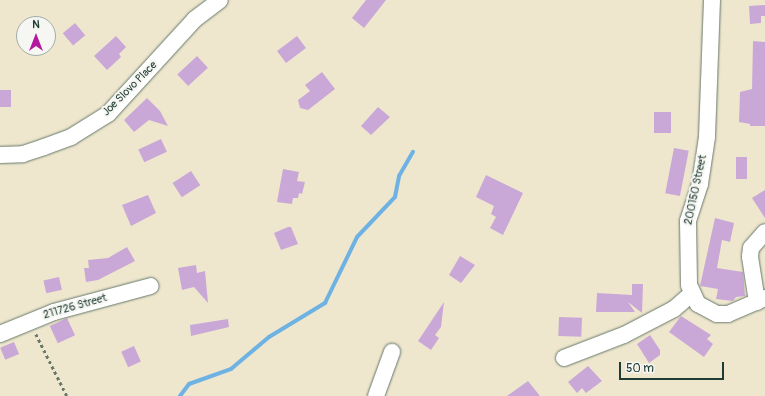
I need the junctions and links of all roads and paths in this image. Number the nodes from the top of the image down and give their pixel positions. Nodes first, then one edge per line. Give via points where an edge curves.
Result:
1 (220, 0) edge
2 (712, 0) edge
3 (0, 155) edge
4 (765, 232) edge
5 (151, 286) dead end
6 (691, 294) junction
7 (761, 300) edge
8 (30, 321) junction
9 (0, 334) edge
10 (392, 352) dead end
11 (564, 358) dead end
12 (67, 396) edge
13 (376, 396) edge

1 - 3 street, Joe Slovo Place via 195,19 108,114 71,137 44,148 22,154
2 - 6 street, 200150 Street via 707,138 700,184 688,221
4 - 7 street via 751,248 750,257
5 - 8 street, 211726 Street
6 - 7 street via 698,304 717,314 728,314
6 - 11 street via 674,309 624,335
8 - 9 street, 211726 Street
8 - 12 path
10 - 13 street

